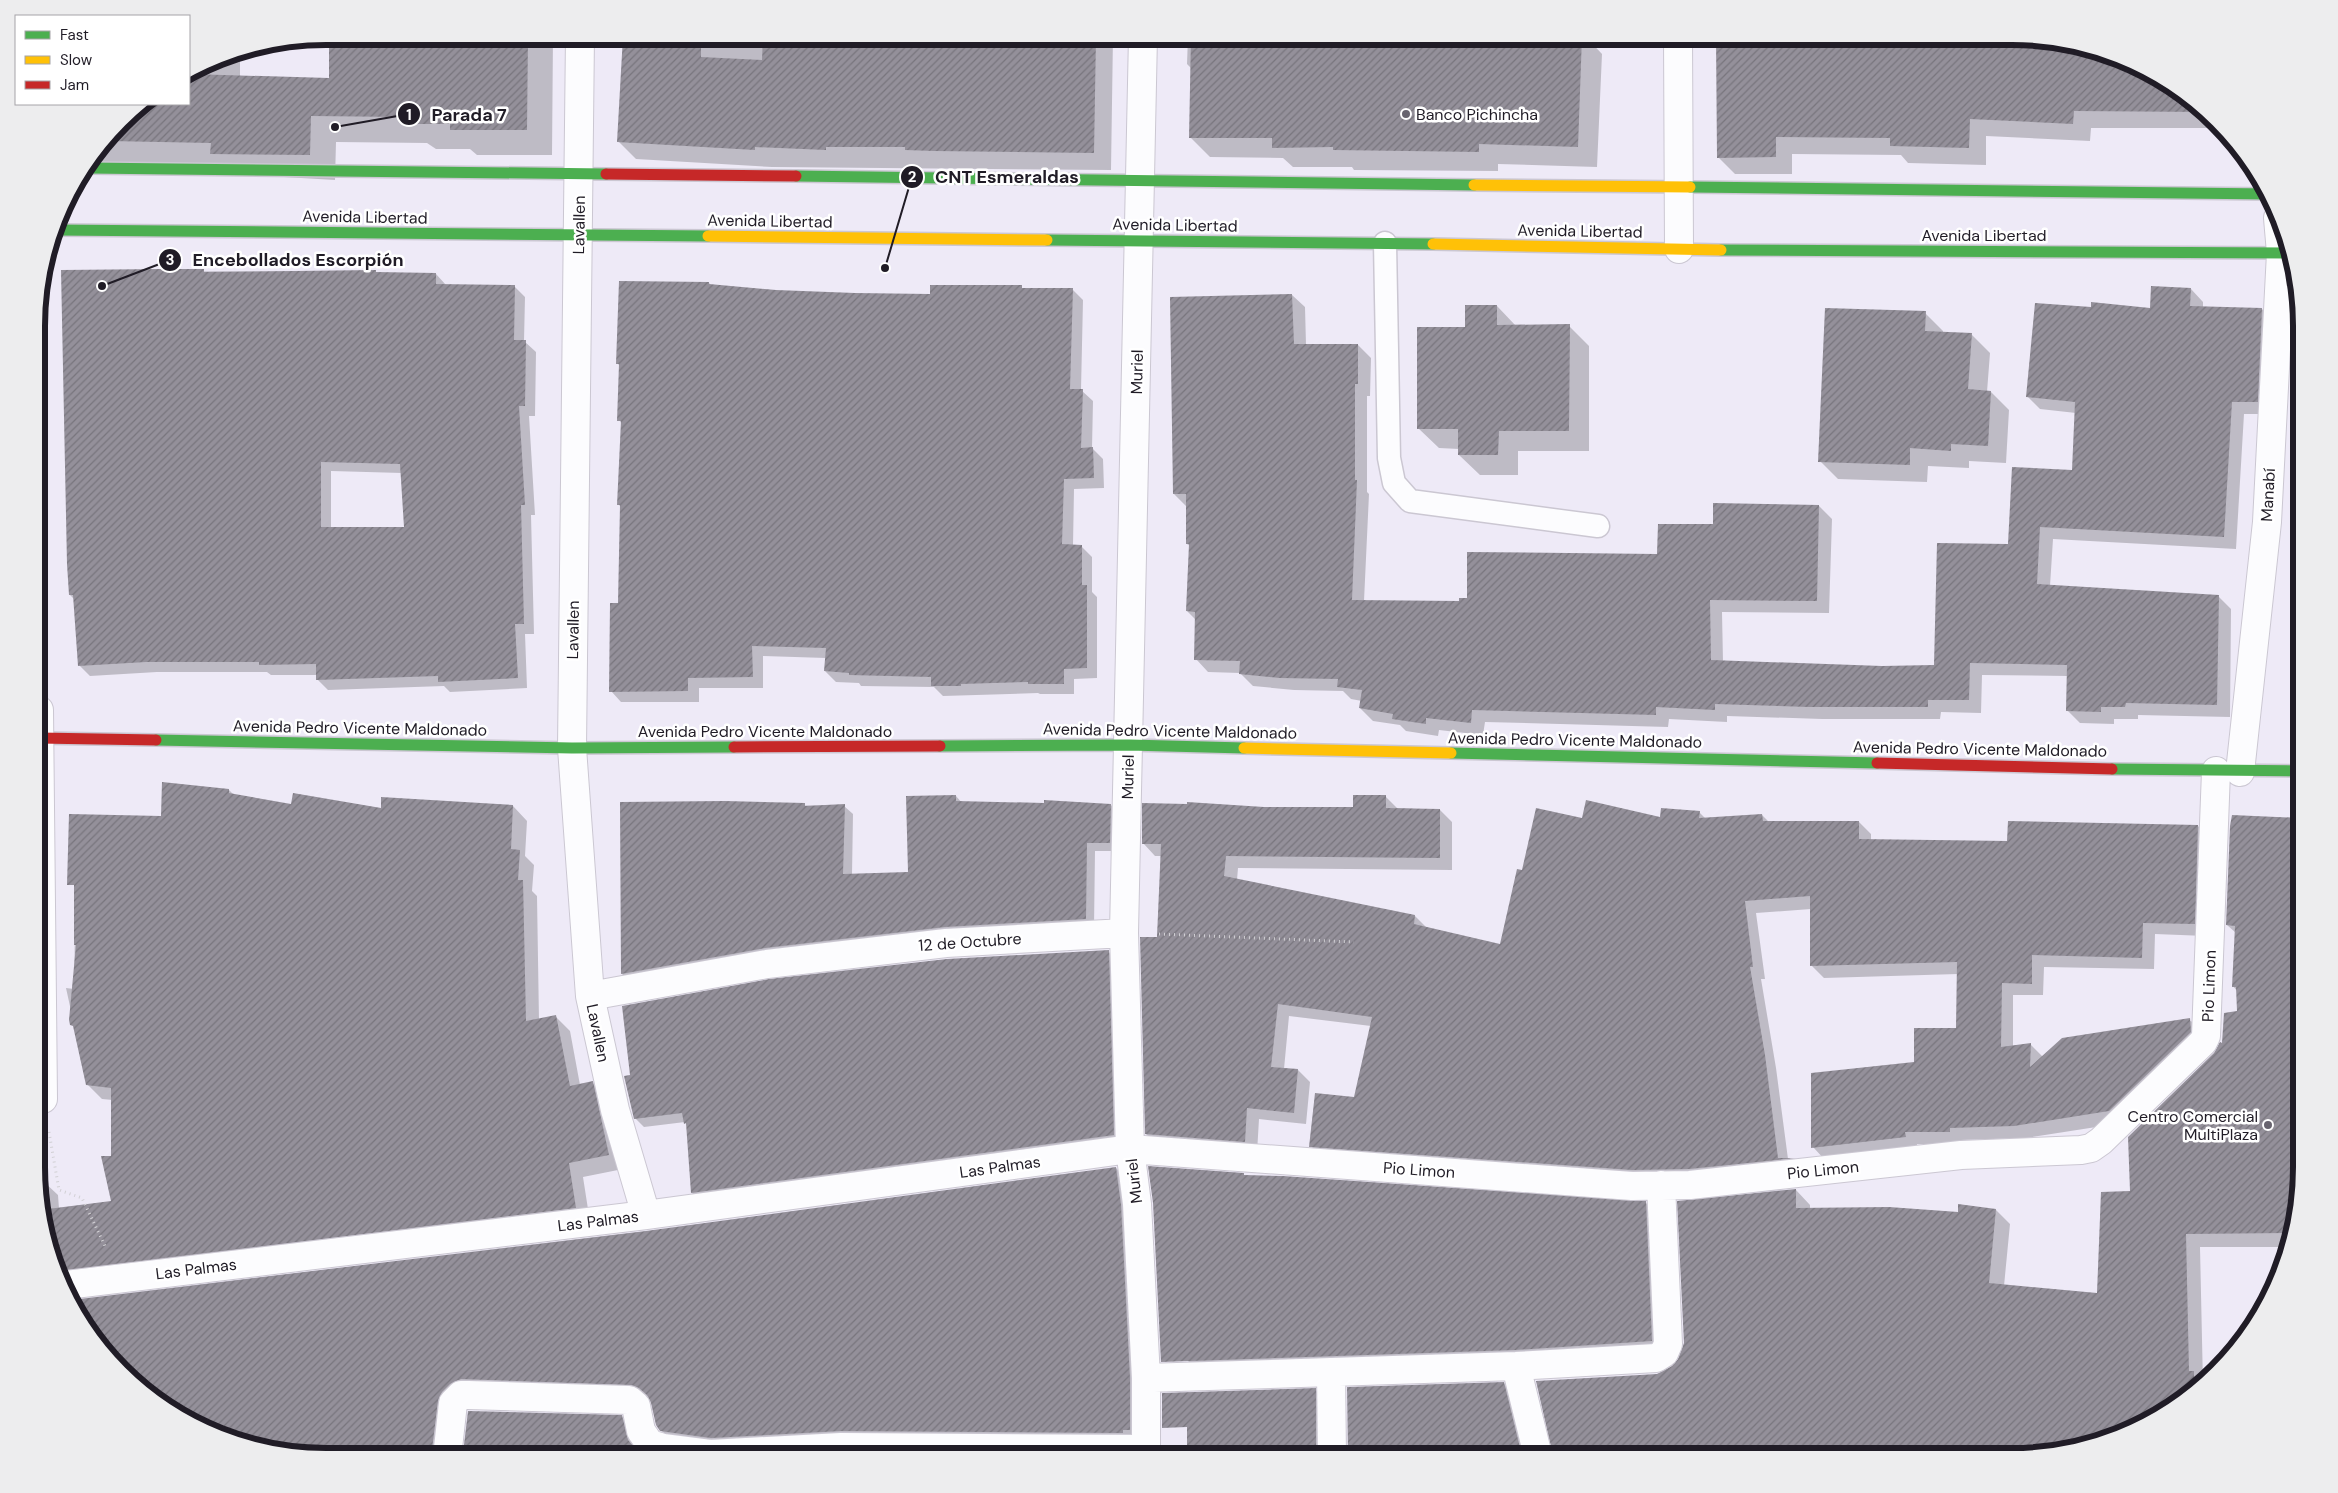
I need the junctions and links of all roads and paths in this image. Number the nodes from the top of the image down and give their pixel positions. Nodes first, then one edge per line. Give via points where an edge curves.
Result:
1 (580, 45) edge
2 (1143, 45) edge
3 (1678, 45) edge
4 (93, 168) edge
5 (579, 174) junction
6 (1141, 181) junction
7 (1678, 187) junction
8 (2260, 194) edge
9 (62, 230) edge
10 (578, 235) junction
11 (1140, 240) junction
12 (1385, 243) junction
13 (1679, 249) junction
14 (2283, 253) edge
15 (2286, 264) edge
16 (1598, 526) dead end
17 (45, 738) edge
18 (1129, 745) junction
19 (572, 748) junction
20 (2293, 771) edge
21 (2228, 772) junction
22 (1124, 933) junction
23 (1354, 942) dead end
24 (590, 996) junction
25 (45, 1110) edge
26 (1130, 1149) junction
27 (1661, 1185) junction
28 (646, 1215) junction
29 (120, 1278) junction
30 (70, 1284) edge
31 (1516, 1366) junction
32 (1330, 1372) junction
33 (1146, 1378) junction
34 (449, 1448) edge
35 (663, 1448) edge
36 (1146, 1448) edge
37 (1332, 1448) edge
38 (1536, 1448) edge

1 - 5 street, Lavallen
2 - 6 street, Muriel
3 - 7 street
4 - 5 street
5 - 6 street
5 - 10 street, Lavallen
6 - 7 street
6 - 11 street, Muriel
7 - 8 street
7 - 13 street
9 - 10 street, Avenida Libertad
10 - 11 street, Avenida Libertad
10 - 19 street, Lavallen
11 - 12 street, Avenida Libertad
11 - 18 street, Muriel
12 - 13 street, Avenida Libertad
12 - 16 lane via 1389,458 1394,483 1410,501
13 - 14 street, Avenida Libertad
15 - 21 street, Manabí via 2267,522
17 - 19 street, Avenida Pedro Vicente Maldonado
18 - 19 street, Avenida Pedro Vicente Maldonado
18 - 21 street, Avenida Pedro Vicente Maldonado
18 - 22 street, Muriel
19 - 24 street, Lavallen
20 - 21 street, Avenida Pedro Vicente Maldonado
21 - 27 street, Pio Limon via 2206,1036 2101,1141 2082,1150 1961,1155 1690,1185
22 - 23 path
22 - 24 street, 12 de Octubre via 946,942 787,961
22 - 26 street, Muriel
24 - 28 street, Lavallen via 615,1110
25 - 29 path via 59,1190 82,1198
26 - 27 street, Pio Limon via 1622,1185
26 - 28 street, Las Palmas
26 - 33 street, Muriel via 1137,1204
27 - 31 street via 1668,1344 1664,1353 1656,1358
28 - 29 street, Las Palmas
29 - 30 street, Las Palmas
31 - 32 street
31 - 38 street
32 - 33 street
32 - 37 street
33 - 36 street, Muriel
34 - 35 street via 453,1403 461,1395 468,1394 629,1400 636,1406 644,1438 650,1444

